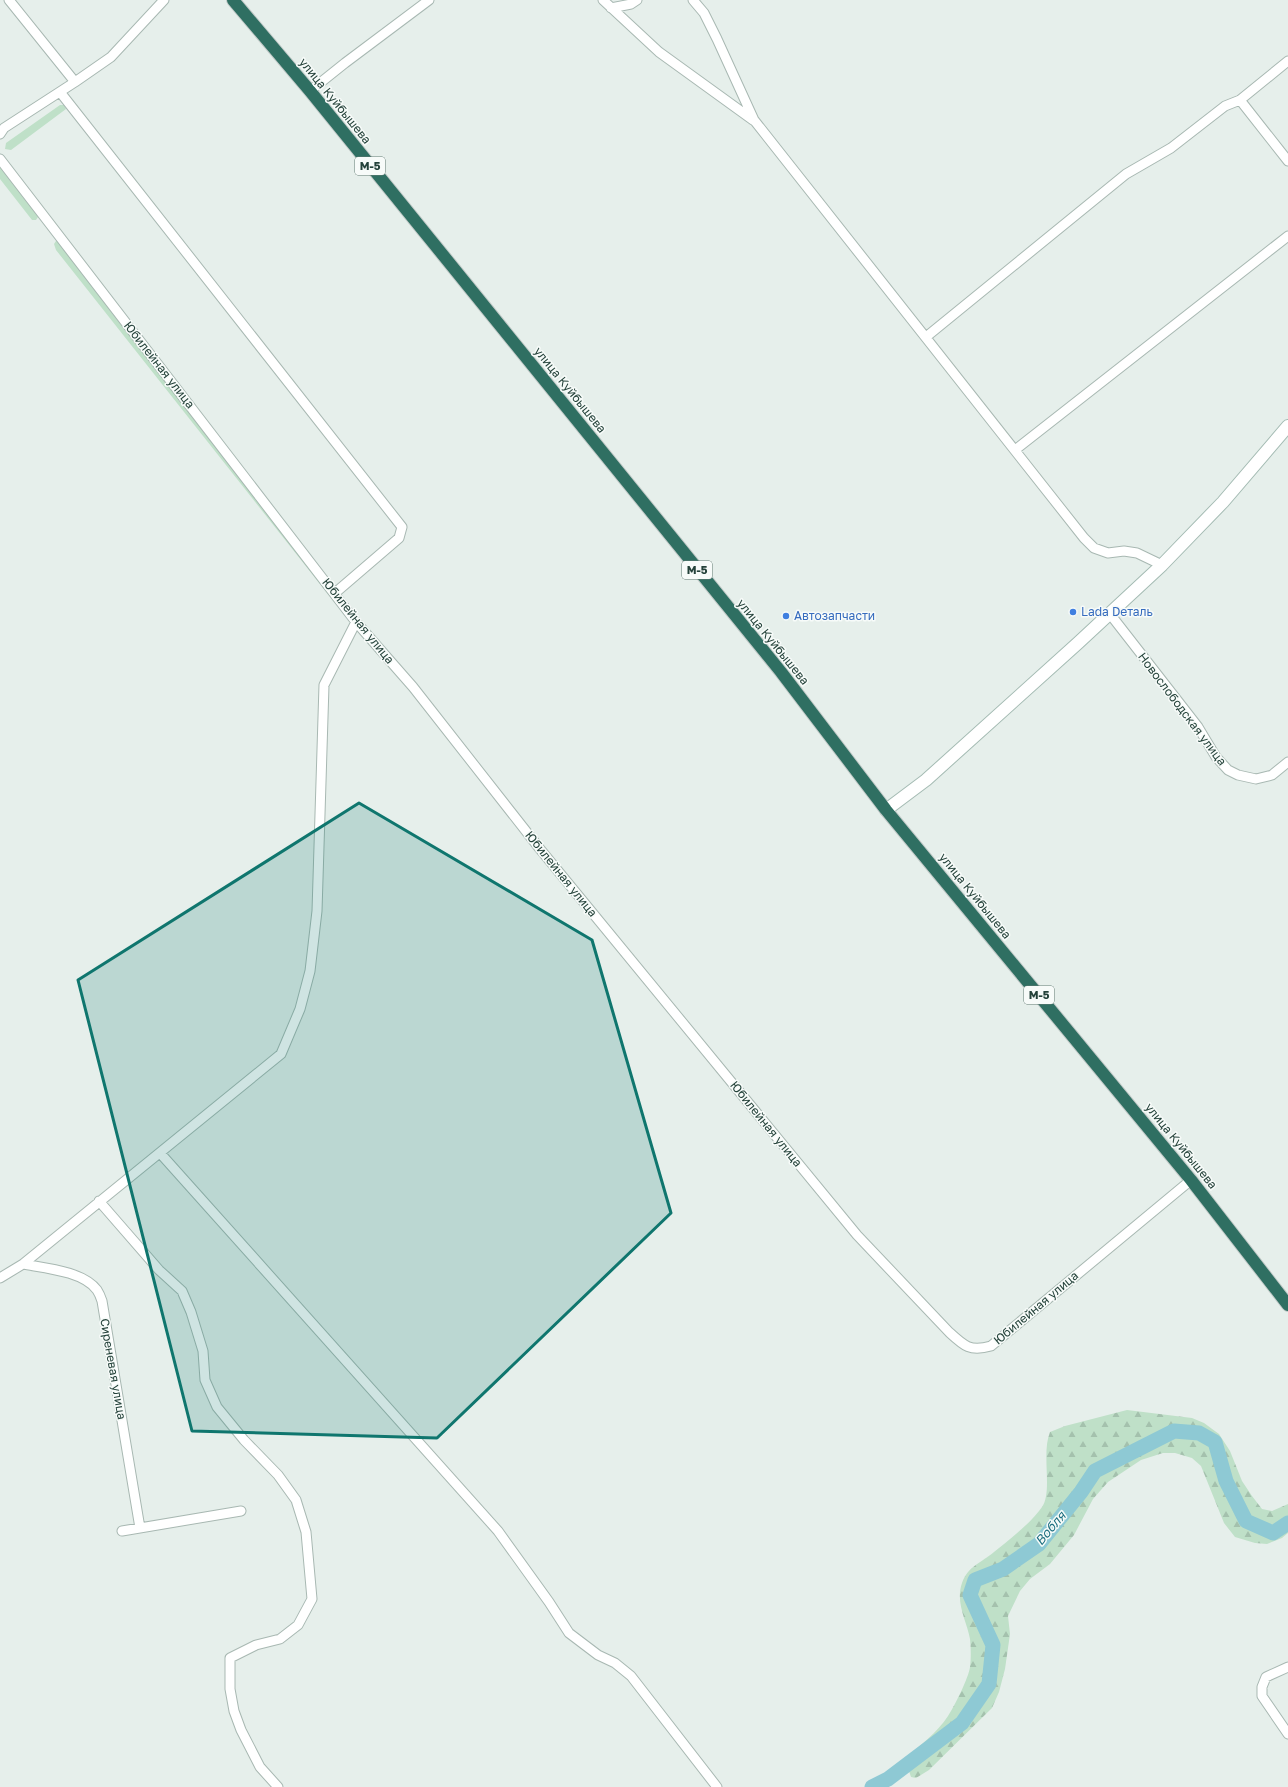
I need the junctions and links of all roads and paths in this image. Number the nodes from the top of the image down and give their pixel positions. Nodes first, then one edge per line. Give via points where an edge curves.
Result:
1 (8, 0) edge
2 (164, 0) edge
3 (233, 0) edge
4 (429, 0) edge
5 (603, 0) edge
6 (637, 0) edge
7 (693, 0) edge
8 (611, 8) junction
9 (1288, 61) edge
10 (75, 82) junction
11 (310, 91) junction
12 (60, 92) junction
13 (1240, 100) junction
14 (754, 120) junction
15 (0, 134) edge
16 (0, 158) edge
17 (1288, 161) edge
18 (1288, 236) edge
19 (926, 337) junction
20 (1288, 426) edge
21 (1014, 450) junction
22 (1162, 565) junction
23 (335, 593) junction
24 (1110, 614) junction
25 (356, 622) junction
26 (1288, 762) edge
27 (886, 810) junction
28 (160, 1153) junction
29 (1192, 1180) junction
30 (99, 1201) junction
31 (23, 1264) junction
32 (0, 1278) edge
33 (1288, 1305) edge
34 (241, 1511) dead end
35 (140, 1528) junction
36 (122, 1531) dead end
37 (1288, 1667) edge
38 (1288, 1734) edge
39 (278, 1787) edge
40 (717, 1787) edge

1 - 10 street
2 - 10 street via 111,57
3 - 11 highway, улица Куйбышева / М-5
4 - 11 street
5 - 8 street
6 - 8 street via 631,4
7 - 14 street via 704,13 717,38
8 - 14 street via 659,52
9 - 13 street
10 - 12 street
11 - 27 highway, улица Куйбышева / М-5 via 781,672
12 - 15 street via 4,128
12 - 23 street via 402,527 399,538 394,543
13 - 17 street
13 - 19 street via 1225,106 1172,148 1126,174
14 - 19 street
16 - 23 street, Юбилейная улица
18 - 21 street
19 - 21 street
20 - 22 street via 1223,502
21 - 22 street via 1094,548 1108,553 1124,550 1137,553
22 - 24 street
23 - 25 street, Юбилейная улица
24 - 26 street, Новослободская улица via 1198,727 1228,770 1256,779 1272,775
24 - 27 street via 926,780
25 - 28 street via 324,685 317,911 310,971 300,1009 281,1054
25 - 29 street, Юбилейная улица via 413,687 540,849 857,1235 965,1347 991,1346
27 - 29 highway, улица Куйбышева / М-5
28 - 30 street
28 - 40 street via 498,1531 569,1634 631,1676
29 - 33 highway, улица Куйбышева / М-5
30 - 31 street
30 - 39 street via 159,1270 182,1291 203,1351 205,1380 217,1407 278,1475 296,1500 306,1532 312,1599 298,1625 280,1639 256,1645 230,1658 230,1689 241,1730 260,1767
31 - 32 street
31 - 35 street, Сиреневая улица via 62,1271 79,1277 98,1290 102,1301
34 - 35 street
35 - 36 street
37 - 38 street via 1266,1677 1262,1696

